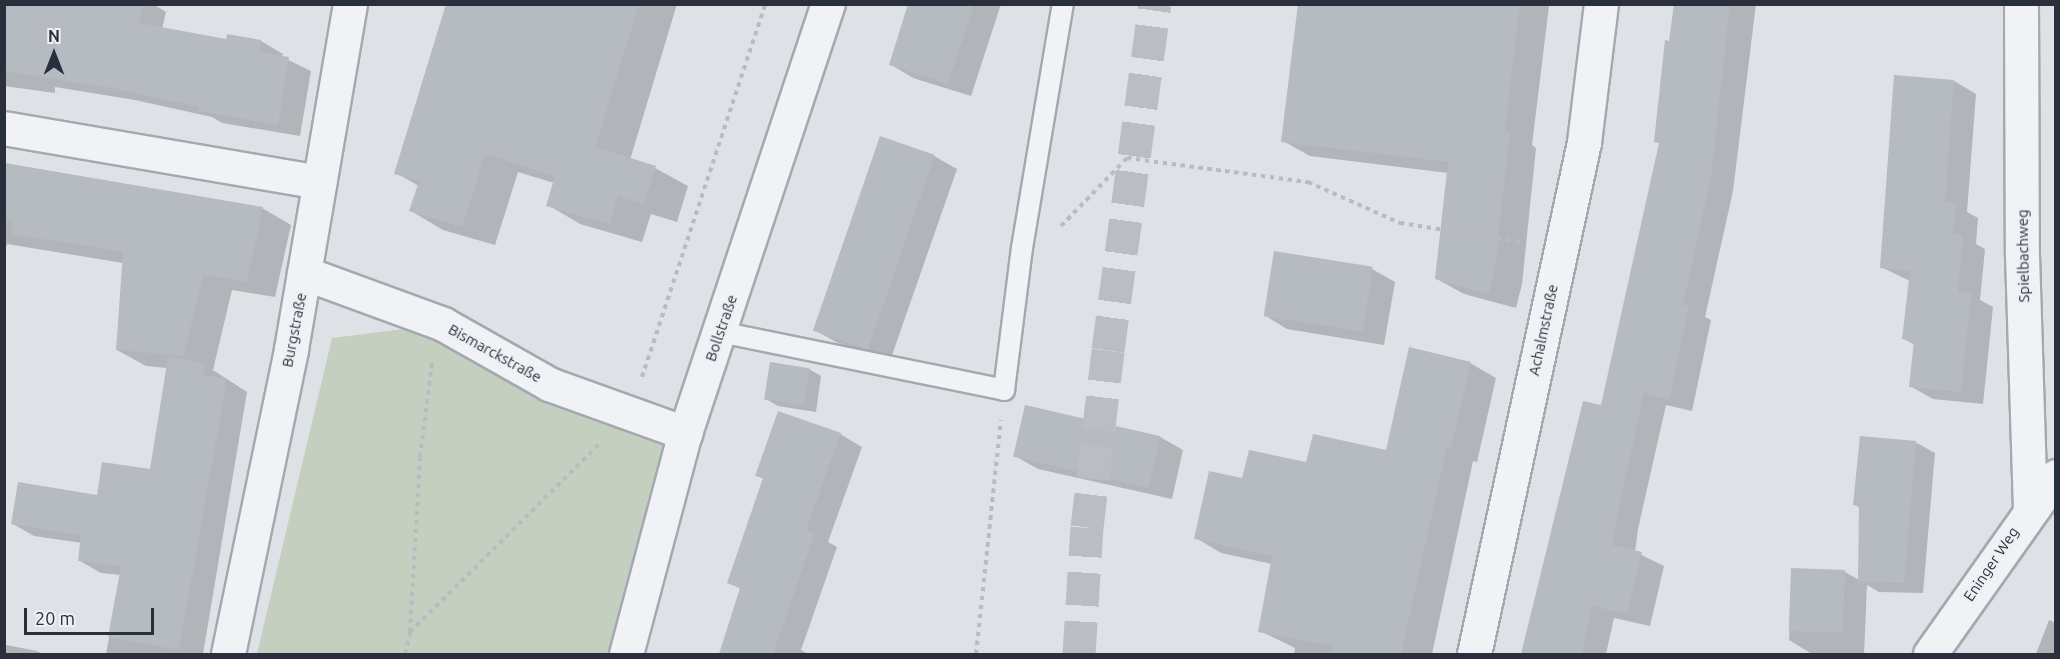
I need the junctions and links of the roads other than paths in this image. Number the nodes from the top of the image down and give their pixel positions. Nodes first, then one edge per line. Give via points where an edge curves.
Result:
1 (350, 4) edge
2 (828, 4) edge
3 (1063, 4) edge
4 (1600, 4) edge
5 (2021, 4) edge
6 (4, 128) edge
7 (319, 182) junction
8 (304, 273) junction
9 (720, 332) junction
10 (685, 433) junction
11 (2055, 476) edge
12 (2030, 508) junction
13 (228, 654) edge
14 (626, 654) edge
15 (1474, 654) edge
16 (1930, 654) edge

1 - 7 street, Burgstraße
2 - 9 street, Bollstraße
3 - 9 lane via 1022,248 1004,390
4 - 15 street, Achalmstraße via 1584,141
5 - 12 street, Spielbachweg via 2022,255
6 - 7 street
7 - 8 street, Burgstraße
8 - 10 street, Bismarckstraße via 443,324 525,372
8 - 13 street, Burgstraße
9 - 10 street, Bollstraße
10 - 14 street, Bollstraße
11 - 12 street, Eninger Weg
12 - 16 street, Eninger Weg

